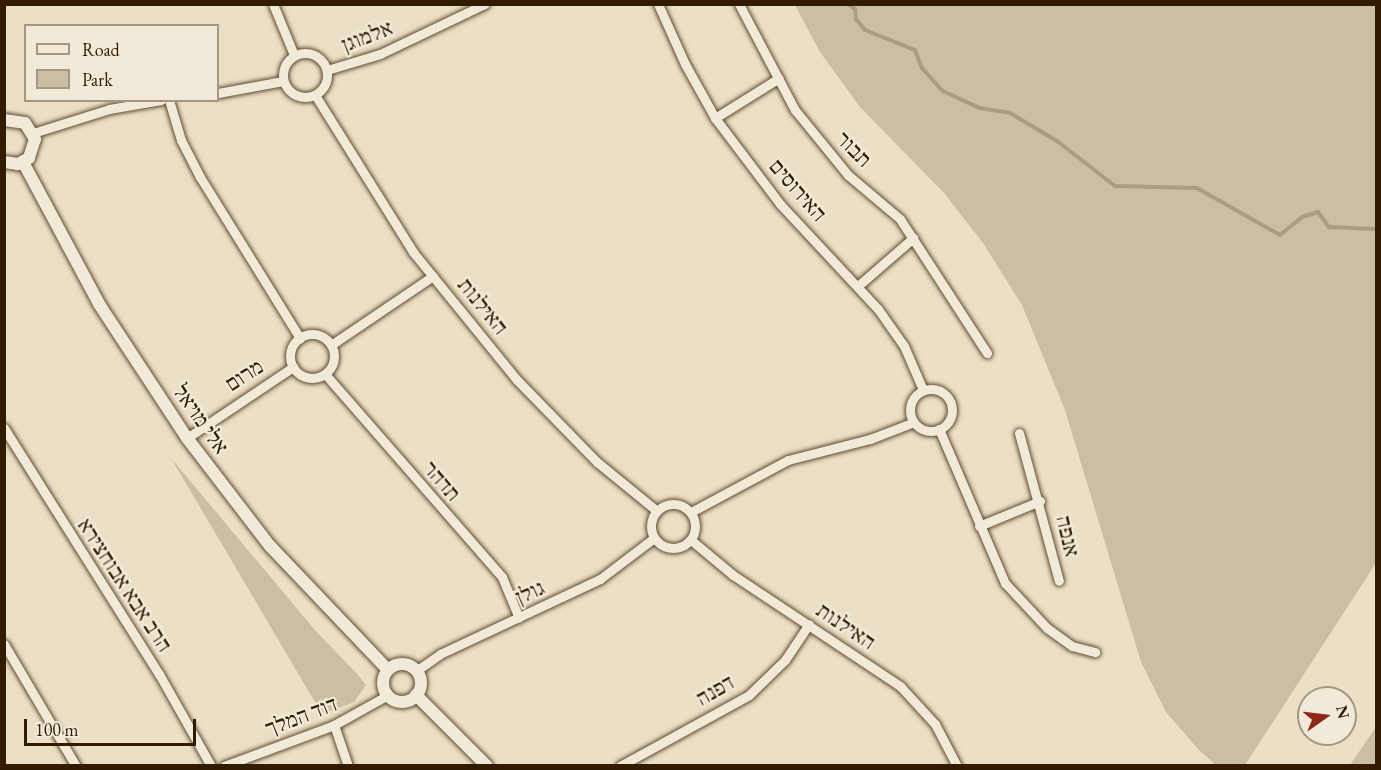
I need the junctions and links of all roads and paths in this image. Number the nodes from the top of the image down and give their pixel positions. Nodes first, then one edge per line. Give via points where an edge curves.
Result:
1 (273, 4) edge
2 (485, 4) edge
3 (658, 4) edge
4 (739, 4) edge
5 (294, 56) junction
6 (327, 70) junction
7 (779, 78) junction
8 (284, 81) junction
9 (219, 93) edge
10 (315, 95) junction
11 (149, 102) edge
12 (169, 102) edge
13 (715, 118) junction
14 (4, 120) edge
15 (33, 133) junction
16 (4, 162) edge
17 (23, 162) junction
18 (913, 238) junction
19 (433, 276) junction
20 (859, 285) junction
21 (300, 338) junction
22 (331, 345) junction
23 (987, 353) dead end
24 (293, 367) junction
25 (325, 374) junction
26 (924, 390) junction
27 (914, 422) junction
28 (4, 428) edge
29 (939, 429) junction
30 (1019, 433) dead end
31 (187, 438) junction
32 (1040, 501) junction
33 (657, 511) junction
34 (691, 512) junction
35 (979, 526) junction
36 (654, 538) junction
37 (691, 540) junction
38 (1059, 581) dead end
39 (519, 618) junction
40 (809, 624) junction
41 (4, 644) edge
42 (1095, 652) dead end
43 (387, 669) junction
44 (416, 671) junction
45 (388, 695) junction
46 (416, 695) junction
47 (334, 725) junction
48 (76, 765) edge
49 (211, 765) edge
50 (224, 765) edge
51 (348, 765) edge
52 (487, 765) edge
53 (620, 765) edge
54 (957, 765) edge

1 - 5 street
2 - 6 street, אלמוגן via 380,54
3 - 13 street, האירוסים
4 - 7 street, תבור
5 - 6 street via 314,55
5 - 8 street via 284,69
6 - 10 street via 324,87
7 - 13 street
7 - 18 street, תבור via 820,143 848,175 900,219
8 - 9 street
8 - 10 street via 293,94
10 - 19 street, האילנות via 413,252
11 - 15 street via 109,109
12 - 21 street via 181,140 200,177
13 - 20 street, האירוסים via 780,204
14 - 15 street via 19,120
15 - 17 street via 33,152
16 - 17 street
17 - 31 street, אלי מויאל via 99,304
18 - 20 street
18 - 23 street, תבור
19 - 22 street
19 - 33 street, האילנות via 517,380 597,462
20 - 26 street, האירוסים via 904,346
21 - 22 street via 315,334
21 - 24 street via 291,350
22 - 25 street via 334,363
24 - 25 street via 306,378
24 - 31 street, מרום
25 - 39 street, תדהר via 502,577
26 - 27 street via 912,402
26 - 29 street via 939,390 950,400 952,414
27 - 29 street via 928,431
27 - 34 street via 870,439 788,460
28 - 49 street, הרב אבא אבוחצירא via 159,674
29 - 35 street
30 - 32 street, אנפה
31 - 43 street, אלי מויאל via 270,546
32 - 35 street, אנפה
32 - 38 street, אנפה
33 - 34 street via 674,504
33 - 36 street via 652,521
34 - 37 street via 696,526
35 - 42 street via 1005,583 1025,609 1072,645
36 - 37 street via 669,548 681,548
36 - 39 street, גולן via 600,579
37 - 40 street, האילנות via 733,575
39 - 44 street, גולן via 440,654
40 - 53 street, דפנה via 785,660 749,695
40 - 54 street, האילנות via 900,686 935,724
41 - 48 street
43 - 44 street via 401,664
43 - 45 street via 383,684
44 - 46 street via 420,682
45 - 46 street via 403,701
45 - 47 street, דוד המלך
46 - 52 street
47 - 50 street, דוד המלך
47 - 51 street

